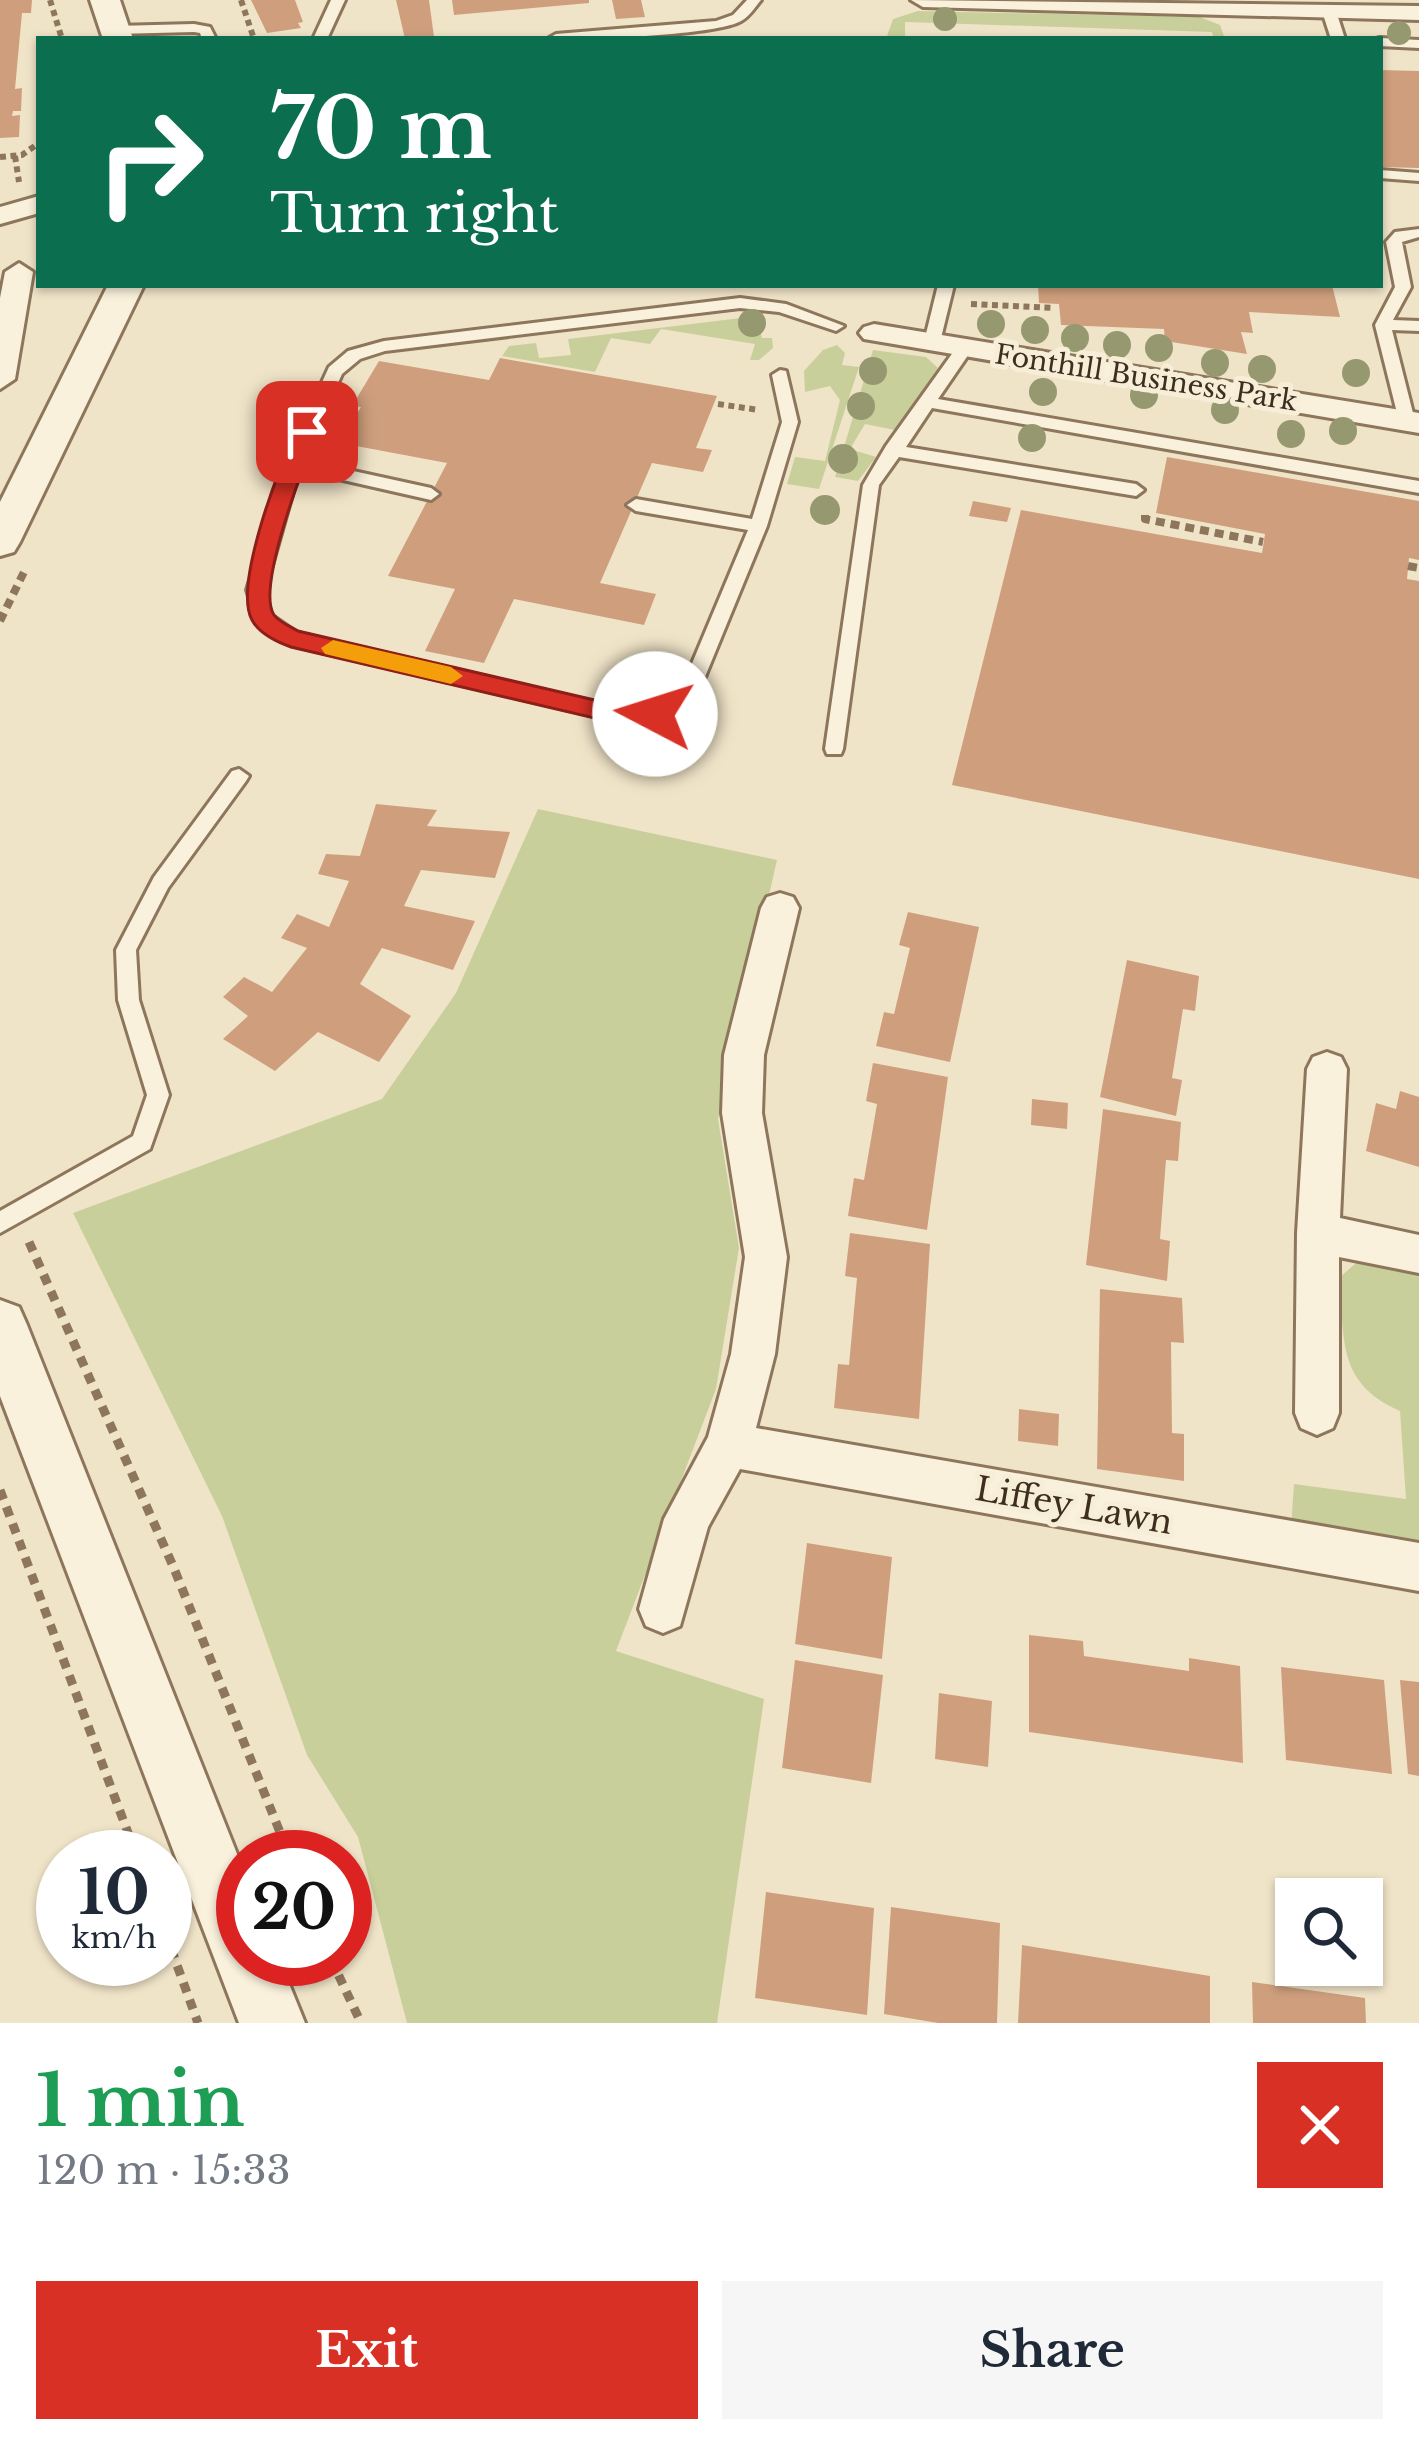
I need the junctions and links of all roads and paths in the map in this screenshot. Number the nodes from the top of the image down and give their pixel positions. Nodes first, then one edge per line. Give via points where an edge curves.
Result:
1 (50, 0) edge
2 (241, 0) edge
3 (338, 0) edge
4 (754, 0) edge
5 (923, 0) edge
6 (1111, 3) edge
7 (1329, 11) junction
8 (1419, 13) edge
9 (113, 23) edge
10 (61, 36) edge
11 (208, 36) edge
12 (253, 36) edge
13 (321, 36) edge
14 (581, 36) edge
15 (1337, 36) edge
16 (1383, 42) edge
17 (1419, 44) edge
18 (36, 144) edge
19 (0, 157) edge
20 (1383, 174) edge
21 (1419, 177) edge
22 (36, 205) edge
23 (0, 220) edge
24 (36, 221) edge
25 (1419, 233) edge
26 (19, 272) dead end
27 (1411, 287) edge
28 (126, 288) edge
29 (945, 288) edge
30 (942, 303) junction
31 (1054, 308) dead end
32 (1384, 325) junction
33 (836, 326) dead end
34 (1419, 326) edge
35 (874, 333) dead end
36 (932, 342) junction
37 (964, 348) junction
38 (780, 375) dead end
39 (0, 379) edge
40 (926, 402) junction
41 (1413, 422) edge
42 (1158, 442) junction
43 (892, 450) junction
44 (293, 463) junction
45 (1419, 487) edge
46 (1136, 490) dead end
47 (431, 494) dead end
48 (636, 505) dead end
49 (758, 526) junction
50 (0, 542) edge
51 (1264, 542) dead end
52 (1408, 566) dead end
53 (1419, 568) edge
54 (834, 749) dead end
55 (238, 776) dead end
56 (779, 908) dead end
57 (1327, 1069) dead end
58 (0, 1223) edge
59 (1318, 1233) junction
60 (26, 1235) dead end
61 (1419, 1255) edge
62 (0, 1325) edge
63 (1317, 1413) dead end
64 (729, 1445) junction
65 (0, 1490) edge
66 (1419, 1567) edge
67 (663, 1609) dead end
68 (127, 1830) edge
69 (279, 1830) edge
70 (216, 1881) edge
71 (185, 1986) edge
72 (258, 1986) edge
73 (344, 1986) edge
74 (198, 2023) edge
75 (272, 2023) edge
76 (362, 2023) edge

1 - 10 path
2 - 12 path
3 - 13 lane
4 - 14 lane via 718,25
5 - 6 street
6 - 7 street
7 - 8 street
7 - 15 lane
9 - 11 lane via 194,28
16 - 17 lane
18 - 19 path
20 - 21 lane
22 - 23 street
23 - 24 street
25 - 27 lane via 1394,242
26 - 39 street
27 - 32 lane
28 - 50 street
29 - 30 lane
30 - 31 path
30 - 36 lane
32 - 34 lane
32 - 41 lane
33 - 44 lane via 740,303 368,350 334,371
35 - 36 street, Fonthill Business Park
36 - 37 street, Fonthill Business Park
37 - 40 lane
37 - 41 street, Fonthill Business Park
38 - 49 lane via 790,422
40 - 42 lane
40 - 43 lane
42 - 45 lane
42 - 51 path via 1145,519
43 - 46 lane
43 - 54 lane via 871,485
44 - 47 lane
44 - 49 lane via 256,590 262,618 275,628 633,718 674,705 691,689
48 - 49 lane
52 - 53 path
55 - 58 lane via 172,867 124,954 140,1056 158,1095 142,1142
56 - 64 street via 745,1055 742,1112 766,1257
57 - 59 street
59 - 61 street
59 - 63 street
60 - 69 path
62 - 70 street
64 - 66 street, Liffey Lawn
64 - 67 street via 687,1519
65 - 68 path
71 - 74 path
72 - 75 street
73 - 76 path

